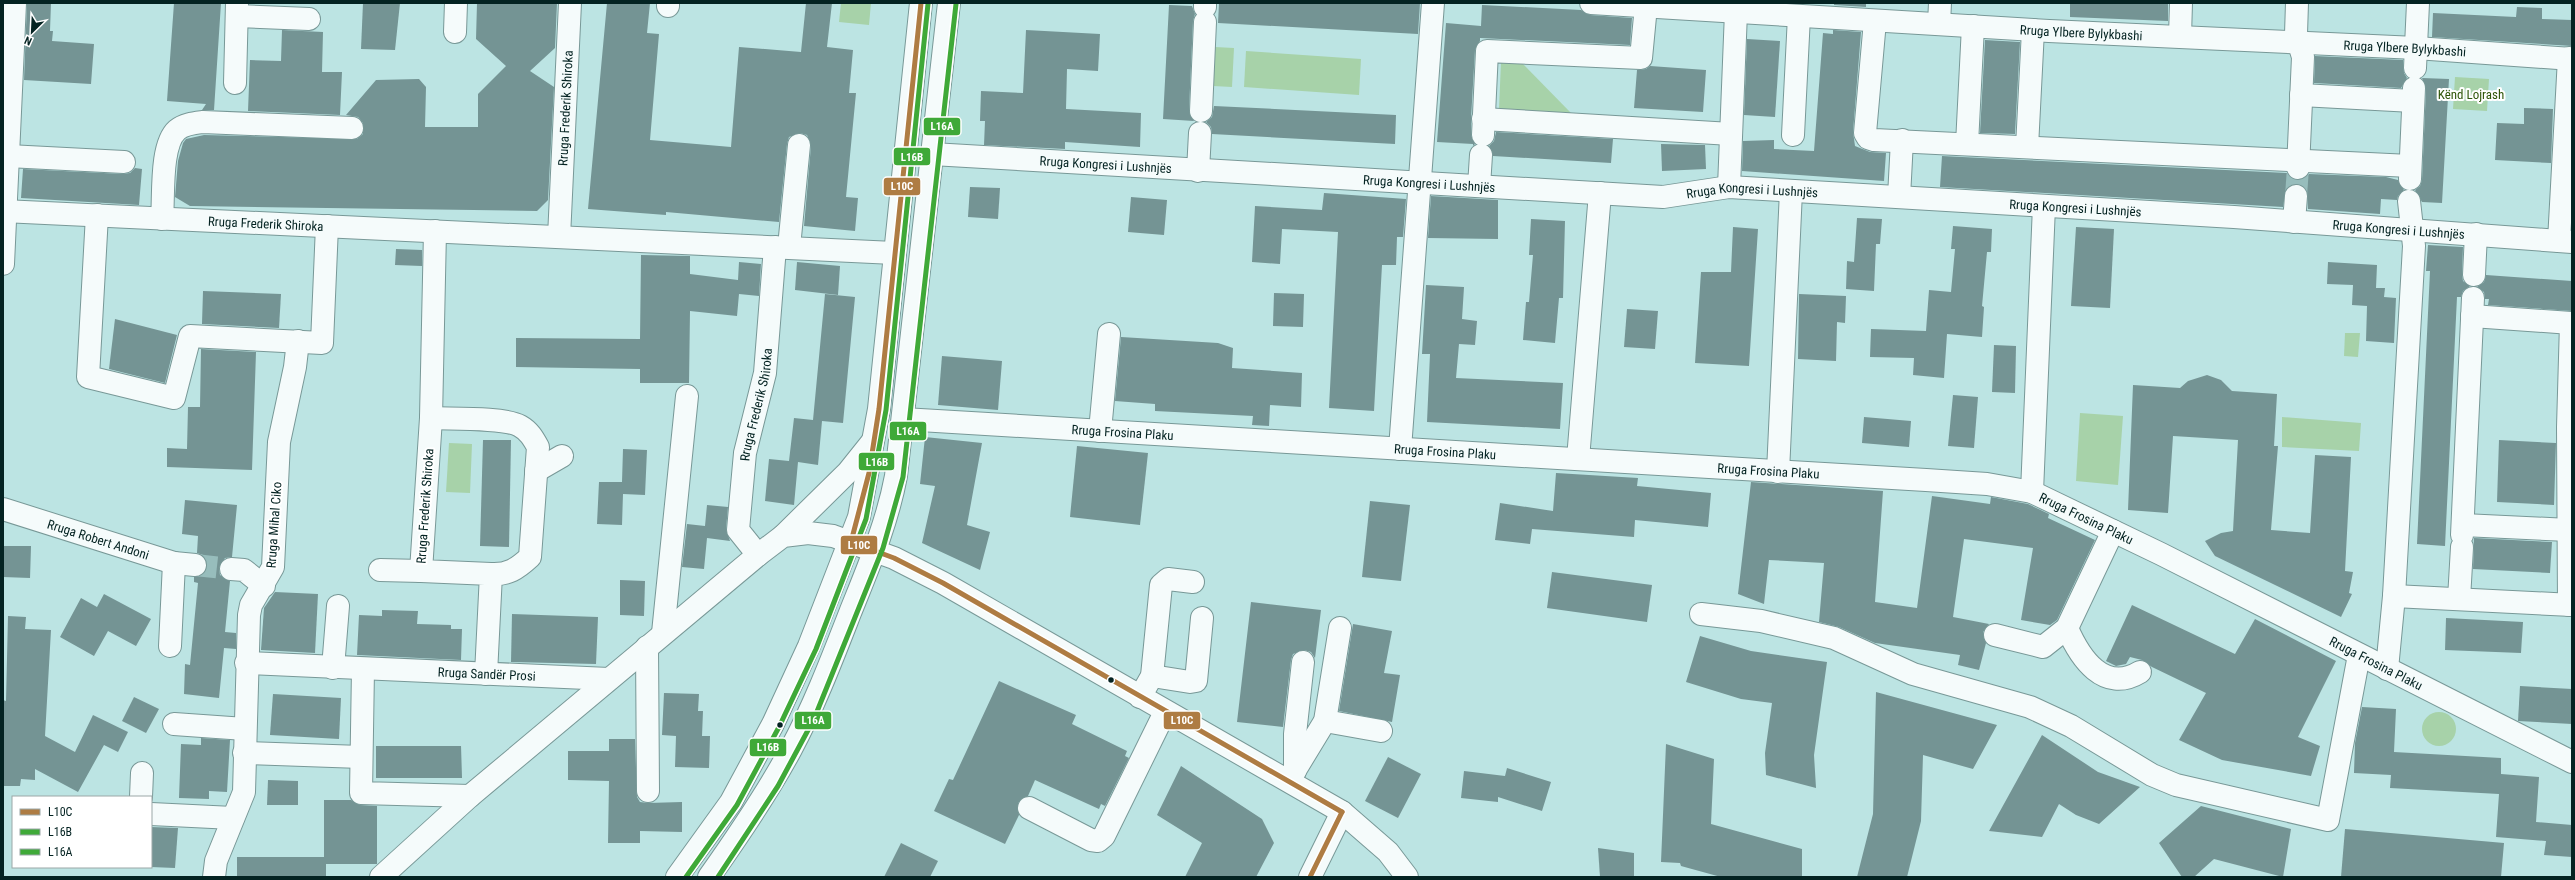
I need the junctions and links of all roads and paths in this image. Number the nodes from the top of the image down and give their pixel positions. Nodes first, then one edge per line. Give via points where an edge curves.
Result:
1 (15, 3) edge
2 (456, 3) edge
3 (570, 3) edge
4 (921, 3) edge
5 (949, 3) edge
6 (1433, 3) edge
7 (1591, 3) edge
8 (1940, 3) edge
9 (2181, 3) edge
10 (2297, 3) edge
11 (2418, 3) edge
12 (1646, 6) junction
13 (1679, 6) edge
14 (237, 10) edge
15 (1205, 11) edge
16 (1736, 12) junction
17 (1809, 12) edge
18 (309, 19) dead end
19 (1874, 21) junction
20 (1939, 24) junction
21 (1973, 26) junction
22 (2033, 30) junction
23 (455, 32) dead end
24 (2180, 36) junction
25 (2298, 42) junction
26 (2571, 58) edge
27 (2415, 76) junction
28 (235, 83) dead end
29 (2301, 96) junction
30 (1201, 111) dead end
31 (352, 128) dead end
32 (1200, 133) dead end
33 (1731, 134) junction
34 (1482, 136) junction
35 (1793, 136) dead end
36 (1902, 140) junction
37 (799, 144) dead end
38 (1967, 144) junction
39 (7, 145) edge
40 (2027, 147) junction
41 (932, 154) junction
42 (124, 162) dead end
43 (2298, 164) junction
44 (1198, 171) junction
45 (1420, 182) junction
46 (2410, 182) junction
47 (1479, 186) junction
48 (1728, 187) junction
49 (1791, 191) junction
50 (1600, 193) junction
51 (2296, 196) tunnel mouth
52 (1899, 197) junction
53 (2044, 206) junction
54 (4, 211) edge
55 (97, 215) junction
56 (162, 219) junction
57 (2294, 222) junction
58 (327, 226) junction
59 (2412, 230) junction
60 (435, 231) junction
61 (2476, 234) junction
62 (559, 237) junction
63 (2566, 241) edge
64 (782, 247) junction
65 (894, 253) junction
66 (3, 264) edge
67 (2474, 275) dead end
68 (1109, 334) dead end
69 (298, 341) junction
70 (2570, 390) edge
71 (687, 396) dead end
72 (431, 418) junction
73 (903, 419) junction
74 (1100, 431) junction
75 (874, 440) junction
76 (1400, 449) junction
77 (562, 456) dead end
78 (1578, 459) junction
79 (536, 471) junction
80 (1778, 472) junction
81 (2032, 492) junction
82 (3, 509) edge
83 (2569, 530) junction
84 (2113, 531) junction
85 (783, 536) junction
86 (2462, 536) junction
87 (851, 542) junction
88 (875, 550) junction
89 (758, 555) junction
90 (231, 569) tunnel mouth
91 (380, 570) dead end
92 (421, 571) junction
93 (491, 574) junction
94 (1193, 582) dead end
95 (264, 586) junction
96 (2394, 596) junction
97 (2459, 599) junction
98 (2570, 605) edge
99 (338, 606) dead end
100 (1702, 614) dead end
101 (1202, 618) dead end
102 (1340, 628) dead end
103 (2067, 628) junction
104 (1995, 635) dead end
105 (655, 640) junction
106 (170, 646) dead end
107 (2359, 654) junction
108 (1303, 662) dead end
109 (246, 663) junction
110 (334, 668) junction
111 (364, 669) junction
112 (2387, 669) junction
113 (2140, 672) dead end
114 (486, 674) junction
115 (1152, 676) junction
116 (609, 679) junction
117 (1140, 697) junction
118 (1165, 712) junction
119 (1324, 721) junction
120 (174, 724) dead end
121 (245, 729) junction
122 (1381, 731) dead end
123 (244, 753) junction
124 (361, 757) junction
125 (2572, 762) edge
126 (142, 773) dead end
127 (1293, 777) junction
128 (648, 791) dead end
129 (141, 796) edge
130 (470, 796) junction
131 (1029, 808) dead end
132 (1342, 812) junction
133 (152, 814) edge
134 (233, 818) junction
135 (401, 867) edge
136 (214, 877) edge
137 (381, 877) edge
138 (677, 877) edge
139 (709, 877) edge
140 (1310, 877) edge
141 (1407, 877) edge

1 - 39 street
2 - 23 street
3 - 62 street, Rruga Frederik Shiroka
4 - 65 street
5 - 41 street
6 - 45 street
7 - 12 street, Rruga Ylbere Bylykbashi
8 - 20 street
9 - 24 street
10 - 25 street
11 - 27 street
12 - 13 street, Rruga Ylbere Bylykbashi
12 - 34 street via 1641,58 1487,51
13 - 16 street, Rruga Ylbere Bylykbashi
14 - 18 street
14 - 28 street
15 - 30 street
16 - 17 street, Rruga Ylbere Bylykbashi
16 - 33 street
17 - 19 street, Rruga Ylbere Bylykbashi
17 - 35 street
19 - 20 street, Rruga Ylbere Bylykbashi
19 - 36 street via 1865,133 1868,138 1874,140
20 - 21 street, Rruga Ylbere Bylykbashi
21 - 22 street, Rruga Ylbere Bylykbashi
21 - 38 street
22 - 24 street, Rruga Ylbere Bylykbashi
22 - 40 street
24 - 25 street, Rruga Ylbere Bylykbashi
25 - 27 street, Rruga Ylbere Bylykbashi
25 - 29 street via 2303,57
26 - 27 street, Rruga Ylbere Bylykbashi
26 - 63 street
27 - 29 street
27 - 46 street
29 - 43 street
31 - 56 street via 204,122 178,129 170,139 166,151
32 - 44 street
33 - 34 street
33 - 48 street
34 - 47 street
36 - 38 street
36 - 52 street
37 - 64 street, Rruga Frederik Shiroka
38 - 40 street
39 - 42 street
39 - 54 street
40 - 43 street
41 - 44 street, Rruga Kongresi i Lushnjës
41 - 73 street
43 - 46 street
44 - 45 street, Rruga Kongresi i Lushnjës
45 - 47 street, Rruga Kongresi i Lushnjës
45 - 76 street
46 - 59 street
47 - 50 street, Rruga Kongresi i Lushnjës
48 - 49 street, Rruga Kongresi i Lushnjës
48 - 50 street, Rruga Kongresi i Lushnjës via 1663,197
49 - 52 street, Rruga Kongresi i Lushnjës
49 - 80 street
50 - 78 street
51 - 57 street
52 - 53 street, Rruga Kongresi i Lushnjës
53 - 57 street, Rruga Kongresi i Lushnjës
53 - 81 street
54 - 55 street, Rruga Frederik Shiroka
54 - 66 street
55 - 56 street, Rruga Frederik Shiroka
55 - 69 street via 88,377 174,398 190,336
56 - 58 street, Rruga Frederik Shiroka
57 - 59 street, Rruga Kongresi i Lushnjës
58 - 60 street, Rruga Frederik Shiroka
58 - 69 street via 322,342
59 - 61 street, Rruga Kongresi i Lushnjës
59 - 96 street via 2414,246
60 - 62 street, Rruga Frederik Shiroka
60 - 72 street, Rruga Frederik Shiroka
61 - 63 street, Rruga Kongresi i Lushnjës
61 - 67 street
62 - 64 street, Rruga Frederik Shiroka
64 - 65 street, Rruga Frederik Shiroka
64 - 89 street, Rruga Frederik Shiroka via 765,373 745,453 738,530
65 - 75 street
68 - 74 street
69 - 95 street, Rruga Mihal Ciko via 279,442 273,567
70 - 83 street
70 - 86 street via 2571,323 2472,307
71 - 105 street
72 - 79 street, Rruga Frederik Shiroka via 507,422 519,426 531,434 538,447
72 - 92 street, Rruga Frederik Shiroka
73 - 74 street, Rruga Frosina Plaku
73 - 88 street via 891,502
74 - 76 street, Rruga Frosina Plaku
75 - 85 street via 848,472
75 - 87 street via 860,512
76 - 78 street, Rruga Frosina Plaku
77 - 79 street
78 - 80 street, Rruga Frosina Plaku
79 - 93 street, Rruga Frederik Shiroka via 530,558 515,570 501,575
80 - 81 street, Rruga Frosina Plaku via 1987,484
81 - 84 street, Rruga Frosina Plaku
82 - 106 street, Rruga Robert Andoni via 185,564
83 - 86 street
83 - 98 street
84 - 103 street
84 - 107 street, Rruga Frosina Plaku
85 - 87 street via 808,533
85 - 89 street
86 - 97 street
87 - 88 street
87 - 138 street via 809,646 773,724 731,802
88 - 117 street via 943,583
88 - 139 street via 818,693 791,750
89 - 105 street
90 - 95 street via 244,570
91 - 92 street
92 - 93 street, Rruga Frederik Shiroka
93 - 114 street
94 - 115 street via 1168,579 1160,585
95 - 109 street, Rruga Mihal Ciko via 251,605
96 - 97 street
96 - 112 street
97 - 98 street
99 - 110 street
100 - 107 street via 1761,621 1834,638 1914,674 2030,707 2051,716 2152,776 2176,785 2328,820
101 - 115 street via 1196,681
102 - 119 street
103 - 104 street via 2043,647
103 - 113 street via 2075,647 2094,670 2113,680 2129,678
105 - 116 street
105 - 128 street
107 - 112 street, Rruga Frosina Plaku
108 - 127 street
109 - 110 street, Rruga Sandër Prosi
109 - 121 street, Rruga Mihal Ciko
110 - 111 street, Rruga Sandër Prosi
111 - 114 street, Rruga Sandër Prosi
111 - 124 street
112 - 125 street, Rruga Frosina Plaku
114 - 116 street, Rruga Sandër Prosi
115 - 117 street
116 - 130 street
117 - 118 street
118 - 127 street
118 - 131 street via 1104,836 1098,841 1091,840
119 - 122 street
119 - 127 street
120 - 121 street
121 - 123 street, Rruga Mihal Ciko
123 - 124 street
123 - 134 street, Rruga Mihal Ciko via 244,792
124 - 130 street via 361,793
126 - 129 street
127 - 132 street
130 - 135 street
132 - 140 street
132 - 141 street via 1388,852
133 - 134 street
134 - 136 street, Rruga Mihal Ciko via 216,861
135 - 137 street

